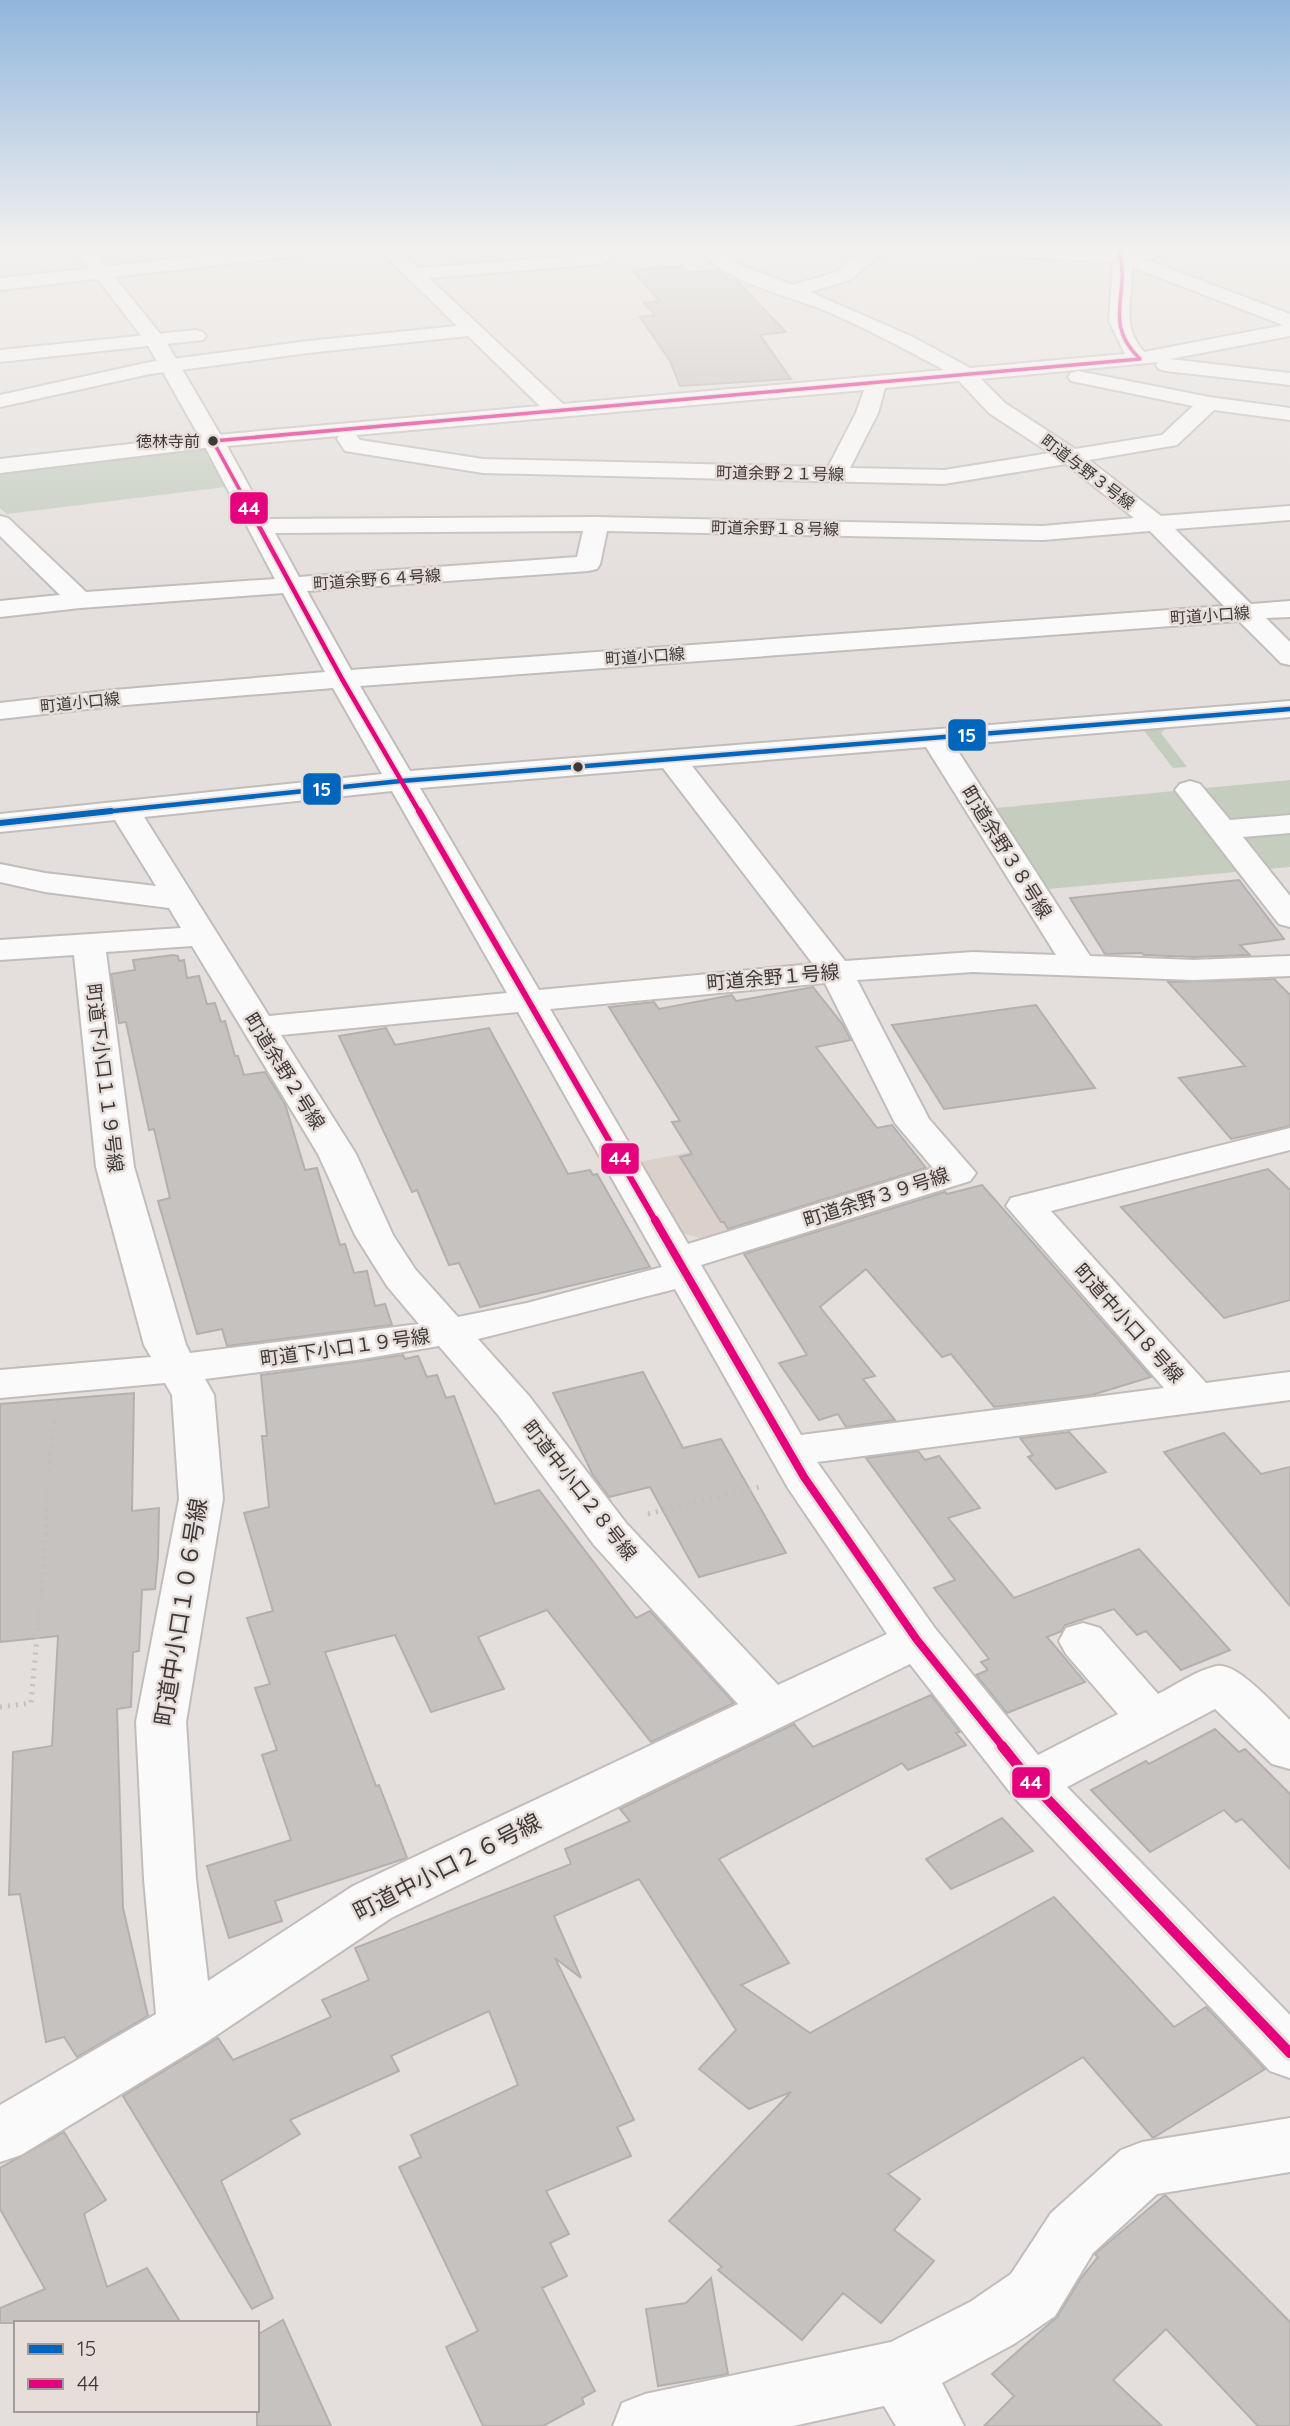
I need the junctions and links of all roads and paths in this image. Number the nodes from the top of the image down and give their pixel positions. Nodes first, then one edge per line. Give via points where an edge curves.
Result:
1 (168, 363) edge
2 (190, 363) edge
3 (507, 363) edge
4 (946, 363) edge
5 (1022, 363) edge
6 (1100, 363) edge
7 (1159, 363) edge
8 (170, 366) junction
9 (1045, 369) junction
10 (964, 376) junction
11 (1290, 379) edge
12 (876, 384) junction
13 (0, 401) edge
14 (1209, 403) junction
15 (558, 411) junction
16 (1290, 414) edge
17 (343, 430) junction
18 (214, 441) junction
19 (1072, 457) junction
20 (0, 466) edge
21 (836, 474) junction
22 (1290, 513) edge
23 (0, 523) edge
24 (596, 524) junction
25 (1156, 524) junction
26 (258, 526) junction
27 (290, 585) junction
28 (80, 600) junction
29 (0, 609) edge
30 (1290, 609) edge
31 (1247, 612) junction
32 (1290, 657) edge
33 (342, 679) junction
34 (1290, 709) edge
35 (0, 711) edge
36 (935, 738) junction
37 (671, 759) junction
38 (401, 781) junction
39 (1190, 790) dead end
40 (122, 808) junction
41 (0, 823) edge
42 (1290, 824) edge
43 (1222, 830) junction
44 (0, 873) edge
45 (181, 901) junction
46 (1290, 917) edge
47 (202, 936) junction
48 (89, 944) junction
49 (0, 950) edge
50 (1079, 965) junction
51 (1290, 966) edge
52 (836, 971) junction
53 (526, 1000) junction
54 (258, 1027) junction
55 (1290, 1139) edge
56 (681, 1267) junction
57 (447, 1332) junction
58 (179, 1370) junction
59 (60, 1379) junction
60 (0, 1384) edge
61 (1290, 1386) edge
62 (1196, 1398) junction
63 (796, 1464) junction
64 (603, 1525) junction
65 (917, 1640) junction
66 (1083, 1641) dead end
67 (0, 1707) edge
68 (771, 1709) junction
69 (1152, 1720) junction
70 (1290, 1750) edge
71 (1031, 1782) junction
72 (186, 2026) junction
73 (1290, 2053) edge
74 (0, 2136) edge
75 (1290, 2145) edge
76 (899, 2372) junction
77 (645, 2426) edge
78 (932, 2426) edge

1 - 8 street
2 - 8 street
3 - 15 street
4 - 10 street, 町道与野３号線
5 - 9 street
6 - 9 street
7 - 11 street
8 - 13 street
8 - 18 street
9 - 10 street
9 - 14 street
10 - 12 street
10 - 19 street, 町道与野３号線 via 997,408
12 - 15 street
12 - 21 street via 867,413
14 - 16 street
14 - 19 street, 町道余野２１号線 via 1169,440
15 - 17 street
17 - 18 street
17 - 21 street, 町道余野２１号線 via 353,446 482,467
18 - 20 street
18 - 26 street
19 - 21 street, 町道余野２１号線 via 944,477
19 - 25 street, 町道与野３号線
22 - 25 street, 町道余野１８号線
23 - 28 street
24 - 25 street, 町道余野１８号線 via 1043,533
24 - 26 street, 町道余野１８号線
24 - 27 street, 町道余野６４号線 via 588,564
25 - 31 street, 町道与野３号線
26 - 27 street
27 - 28 street, 町道余野６４号線
27 - 33 street
28 - 29 street, 町道余野６４号線
30 - 31 street, 町道小口線
31 - 32 street, 町道与野３号線
31 - 33 street, 町道小口線
33 - 35 street, 町道小口線
33 - 38 street
34 - 36 street
36 - 37 street
36 - 50 street, 町道余野３８号線
37 - 38 street
37 - 52 street, 町道余野３９号線
38 - 40 street
38 - 53 street
39 - 43 street
40 - 41 street
40 - 45 street, 町道余野２号線
42 - 43 street
43 - 46 street
44 - 45 street via 61,887
45 - 47 street, 町道余野２号線
47 - 48 street
47 - 54 street, 町道余野２号線
48 - 49 street
48 - 58 street, 町道下小口１１９号線 via 115,1167 165,1345
50 - 51 street, 町道余野１号線 via 1195,970
50 - 52 street, 町道余野１号線 via 973,962
52 - 53 street, 町道余野１号線
52 - 56 street, 町道余野３９号線 via 913,1123 957,1174
53 - 54 street, 町道余野１号線
53 - 56 street
54 - 57 street, 町道余野２号線 via 337,1154 384,1252
55 - 62 street, 町道中小口８号線 via 1025,1206
56 - 57 street, 町道下小口１９号線
56 - 63 street
57 - 58 street, 町道下小口１９号線
57 - 64 street, 町道中小口２８号線 via 514,1406
58 - 59 street, 町道下小口１９号線
58 - 72 street, 町道中小口１０６号線 via 193,1395 201,1499 161,1722 170,1878
59 - 60 street, 町道下小口１９号線
59 - 67 path via 48,1472 31,1703
61 - 62 street
62 - 63 street, 町道中小口８号線
63 - 64 path
63 - 65 street
64 - 68 street, 町道中小口２８号線
65 - 68 street, 町道中小口２６号線
65 - 71 street
66 - 69 street
68 - 72 street, 町道中小口２６号線 via 372,1902
69 - 70 street via 1220,1684
69 - 71 street
71 - 73 street
72 - 74 street, 町道中小口２６号線
75 - 76 street via 1142,2169 1072,2233 1033,2295 992,2323
76 - 77 street
76 - 78 street

